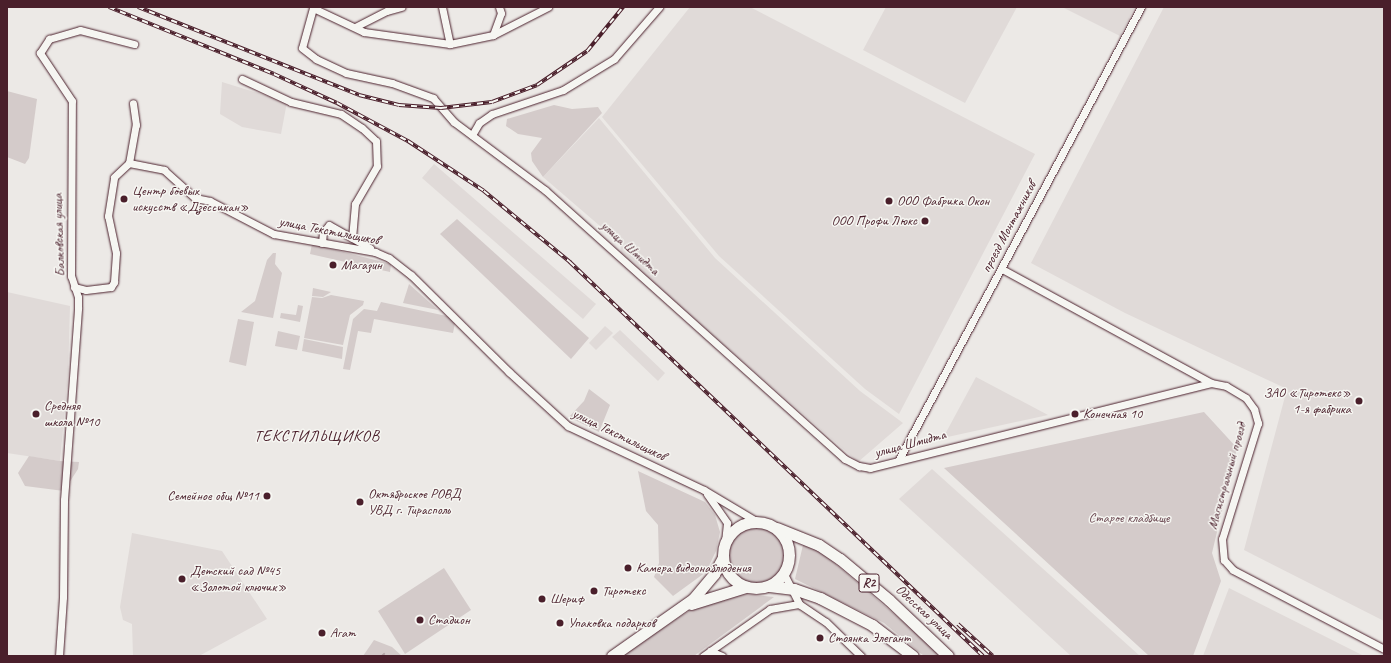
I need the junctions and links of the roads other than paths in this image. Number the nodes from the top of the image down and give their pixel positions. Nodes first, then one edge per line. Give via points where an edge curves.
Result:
1 (402, 7) edge
2 (442, 7) edge
3 (499, 7) edge
4 (548, 7) edge
5 (659, 7) edge
6 (1141, 7) edge
7 (355, 27) junction
8 (493, 35) junction
9 (134, 44) dead end
10 (450, 44) junction
11 (242, 79) dead end
12 (133, 103) dead end
13 (472, 135) junction
14 (129, 163) junction
15 (352, 238) junction
16 (322, 242) junction
17 (375, 252) junction
18 (1002, 269) junction
19 (74, 287) junction
20 (1211, 383) junction
21 (899, 459) junction
22 (704, 490) junction
23 (756, 521) junction
24 (777, 528) junction
25 (725, 544) junction
26 (723, 557) junction
27 (784, 574) junction
28 (769, 586) junction
29 (746, 587) junction
30 (794, 589) junction
31 (799, 604) junction
32 (681, 608) junction
33 (1384, 649) edge
34 (710, 651) junction
35 (59, 656) edge
36 (612, 656) edge
37 (703, 656) edge
38 (722, 656) edge
39 (861, 656) edge
40 (913, 656) edge
41 (948, 656) edge

1 - 7 street via 386,11
2 - 10 street
3 - 8 street via 501,13
4 - 8 street, улица Шмидта
5 - 13 street via 614,59 563,90 492,114 479,123
6 - 18 street, проезд Монтажников
7 - 10 street, улица Шмидта via 364,32
7 - 13 street, улица Шмидта via 314,8 302,48 346,74 382,81 429,96 454,122
8 - 10 street, улица Шмидта
9 - 19 street, Балковская улица via 80,30 44,43 40,53 72,101 71,276
11 - 15 street via 291,102 341,114 376,141 378,166 355,204
12 - 14 street via 136,126
13 - 21 street, улица Шмидта via 545,190 610,246 845,459 870,468
14 - 16 street, улица Текстильщиков via 164,170 195,198 210,201 274,234
14 - 19 street via 114,177 108,216 116,252 114,282 111,287 106,288 86,290
15 - 16 street via 329,225 323,232
15 - 17 street
16 - 17 street, улица Текстильщиков
17 - 22 street, улица Текстильщиков via 411,275 515,378 568,426
18 - 20 street, Магистральный проезд
18 - 21 street, проезд Монтажников
19 - 35 street, Балковская улица via 78,308 62,530 63,597
20 - 21 street, улица Шмидта
20 - 33 street, Магистральный проезд via 1230,388 1246,398 1254,409 1258,423 1222,539 1224,560 1233,570
22 - 23 street, улица Текстильщиков
22 - 25 street via 727,523
23 - 24 main road, R2
23 - 25 main road, R2 via 737,527
24 - 27 main road via 784,536 789,550 789,565
24 - 41 main road, Одесская улица / R2 via 819,545 840,559 890,600
25 - 26 main road, R2
26 - 29 main road via 732,578
26 - 32 main road, R2 via 708,583
27 - 28 main road
27 - 30 street
28 - 29 main road, R2
28 - 30 main road, R2
29 - 32 main road, R2 via 714,595
30 - 31 street
30 - 40 main road, R2 via 820,598 872,625
31 - 34 street via 770,609
31 - 39 street via 826,622
32 - 36 main road, R2
34 - 37 street
34 - 38 street

